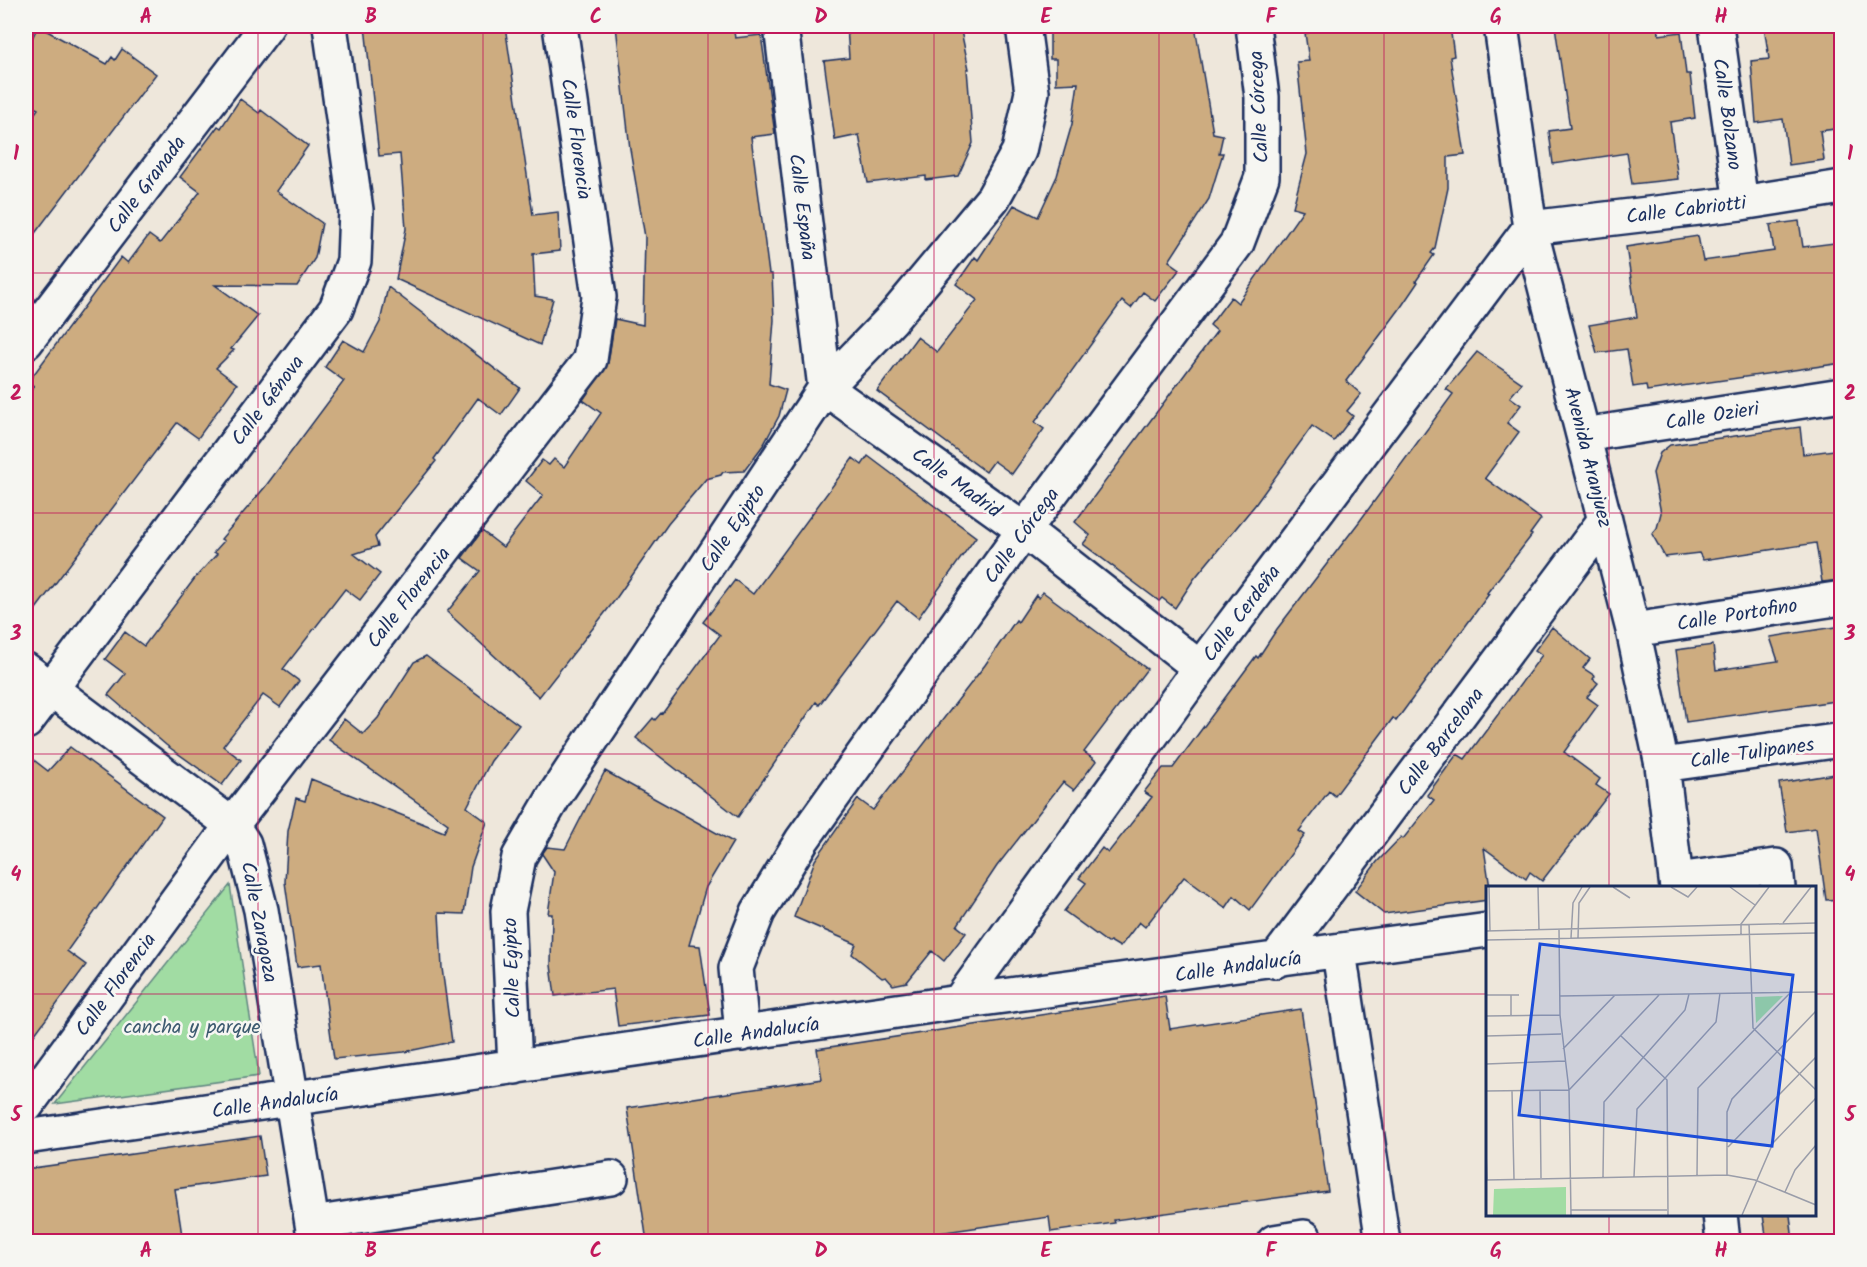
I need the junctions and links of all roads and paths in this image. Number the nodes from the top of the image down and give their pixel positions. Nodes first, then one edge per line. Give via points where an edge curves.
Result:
1 (267, 26) edge
2 (330, 26) edge
3 (560, 26) edge
4 (781, 26) edge
5 (1023, 26) edge
6 (1252, 26) edge
7 (1500, 26) edge
8 (1716, 26) edge
9 (1842, 187) edge
10 (1741, 203) junction
11 (1530, 228) junction
12 (26, 342) edge
13 (825, 388) junction
14 (1842, 395) edge
15 (1583, 435) junction
16 (1605, 520) junction
17 (1024, 530) junction
18 (1842, 598) edge
19 (1634, 630) junction
20 (1200, 668) junction
21 (38, 679) edge
22 (26, 722) edge
23 (1842, 740) edge
24 (1662, 765) junction
25 (232, 825) junction
26 (1677, 884) edge
27 (1778, 886) edge
28 (1486, 930) edge
29 (1340, 952) junction
30 (1275, 961) junction
31 (959, 1002) junction
32 (742, 1034) junction
33 (515, 1067) junction
34 (292, 1100) junction
35 (26, 1106) edge
36 (26, 1137) edge
37 (611, 1178) dead end
38 (1720, 1216) edge
39 (313, 1233) edge
40 (1274, 1242) edge
41 (1305, 1242) edge
42 (1383, 1242) edge
43 (1723, 1242) edge

1 - 12 street, Calle Granada
2 - 21 street, Calle Génova via 356,210 354,261 336,309
3 - 25 street, Calle Florencia via 599,297 590,360
4 - 13 street, Calle España
5 - 13 street, Calle Egipto via 1032,92 1019,151 993,198 892,319
6 - 17 street, Calle Córcega via 1262,97 1262,177 1237,243
7 - 11 street, Avenida Aranjuez
8 - 10 street, Calle Bolzano
9 - 10 street, Calle Cabriotti
10 - 11 street, Calle Cabriotti
11 - 15 street, Avenida Aranjuez
11 - 20 street, Calle Cerdeña
13 - 17 street, Calle Madrid
13 - 33 street, Calle Egipto via 555,795 519,857 508,911
14 - 15 street, Calle Ozieri
15 - 16 street, Avenida Aranjuez
16 - 19 street, Avenida Aranjuez
16 - 30 street, Calle Barcelona
17 - 20 street, Calle Madrid
17 - 32 street, Calle Córcega via 802,840 758,912 736,968
18 - 19 street, Calle Portofino
19 - 24 street, Avenida Aranjuez
20 - 31 street, Calle Cerdeña
21 - 22 street, Calle Génova
21 - 25 street, Calle Zaragoza
23 - 24 street, Calle Tulipanes
24 - 26 street, Avenida Aranjuez
25 - 34 street, Calle Zaragoza via 251,864
25 - 35 street, Calle Florencia
26 - 27 street via 1776,866
28 - 29 street, Calle Andalucía
29 - 30 street, Calle Andalucía
29 - 42 street
30 - 31 street, Calle Andalucía
31 - 32 street, Calle Andalucía
32 - 33 street, Calle Andalucía
33 - 34 street, Calle Andalucía
34 - 36 street, Calle Andalucía
34 - 39 street, Calle Zaragoza
37 - 39 street
38 - 43 street
40 - 41 street via 1304,1237

